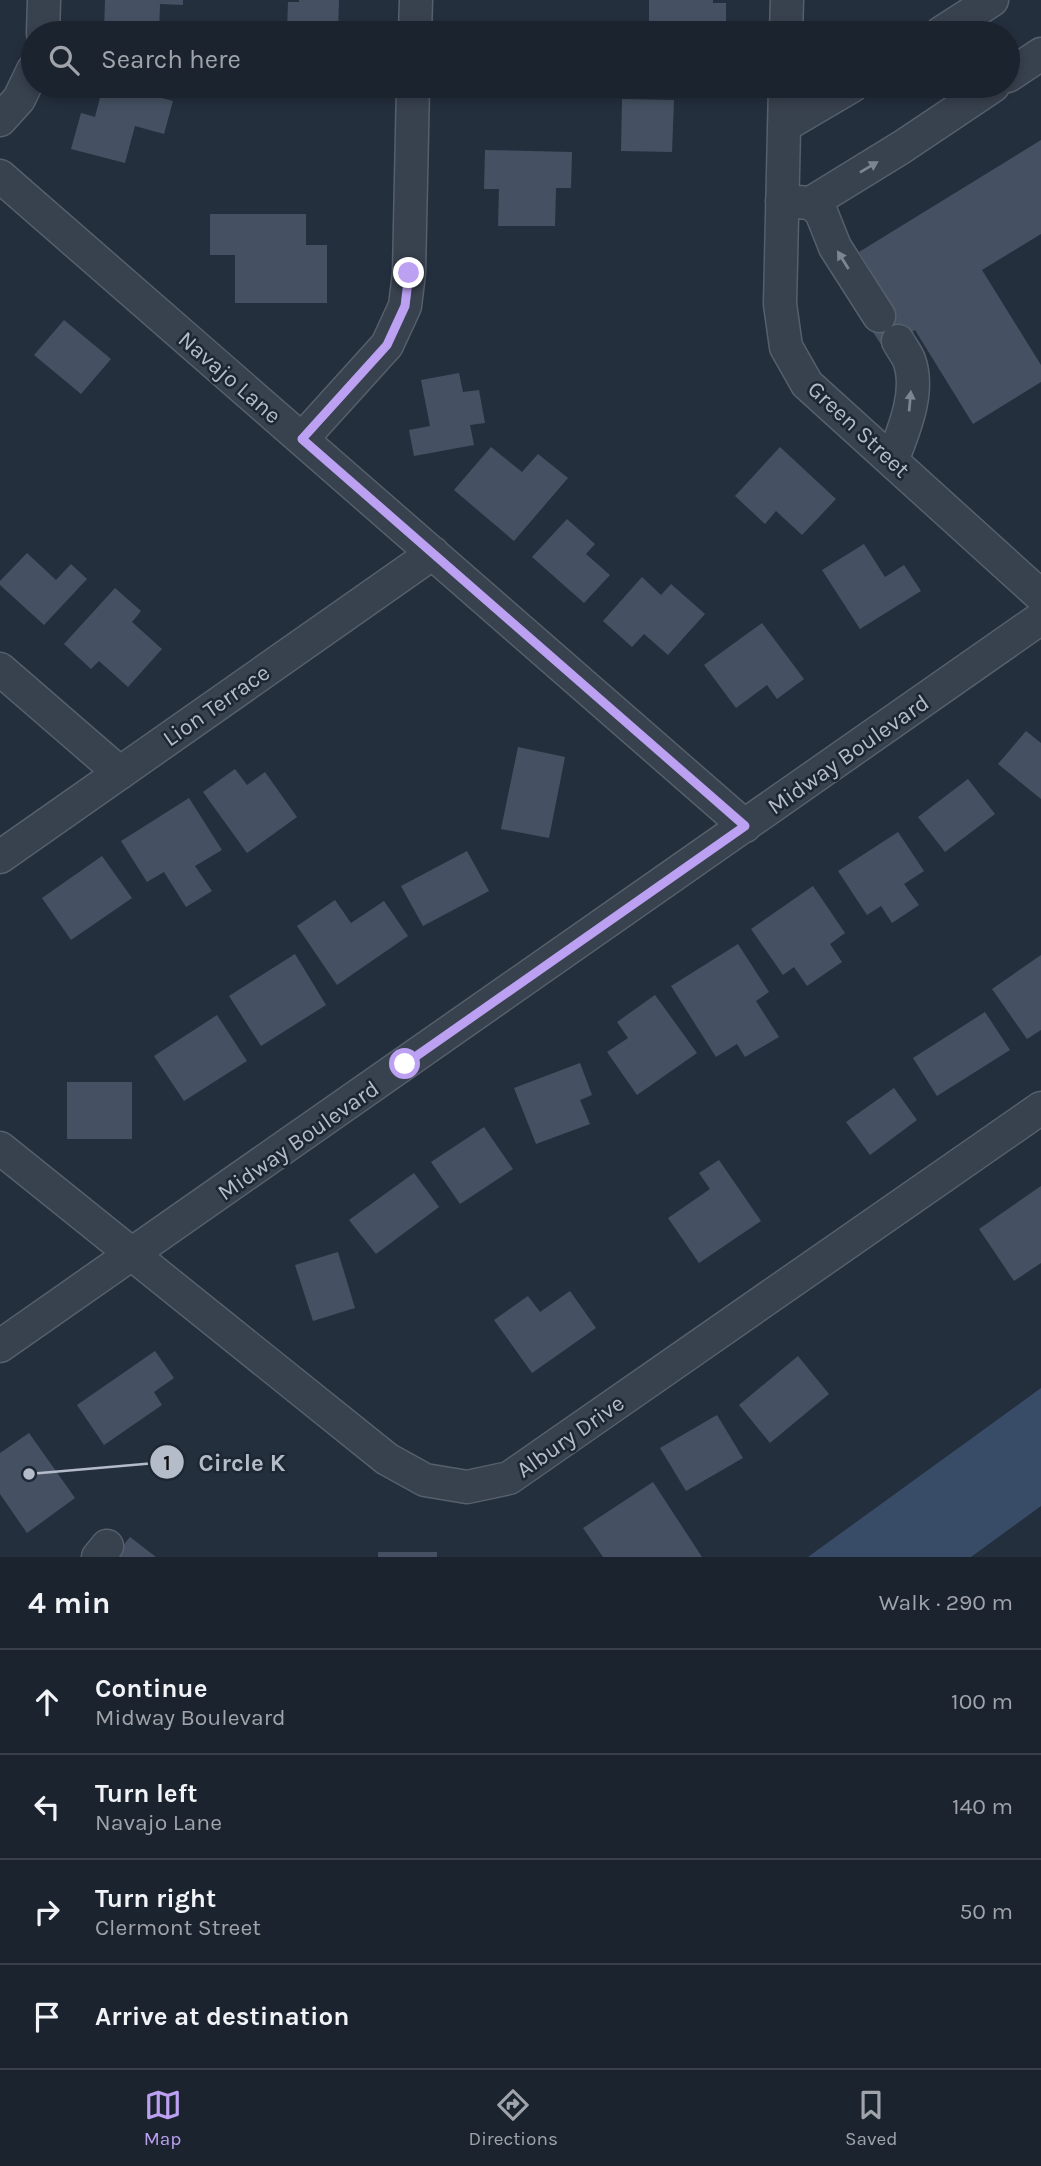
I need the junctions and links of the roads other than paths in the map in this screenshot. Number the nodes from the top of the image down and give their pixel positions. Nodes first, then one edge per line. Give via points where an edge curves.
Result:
1 (44, 0) edge
2 (415, 0) edge
3 (787, 0) edge
4 (992, 0) edge
5 (43, 21) edge
6 (415, 21) edge
7 (786, 21) edge
8 (960, 21) edge
9 (1041, 54) edge
10 (1020, 68) edge
11 (21, 95) edge
12 (413, 98) edge
13 (785, 98) edge
14 (832, 98) edge
15 (975, 98) edge
16 (0, 120) edge
17 (784, 126) junction
18 (0, 176) edge
19 (797, 202) junction
20 (879, 316) dead end
21 (898, 341) dead end
22 (302, 439) junction
23 (892, 461) junction
24 (433, 554) junction
25 (1041, 596) edge
26 (1041, 618) edge
27 (0, 669) edge
28 (120, 773) junction
29 (745, 826) junction
30 (0, 857) edge
31 (1041, 1108) edge
32 (0, 1148) edge
33 (133, 1255) junction
34 (1, 1345) edge

1 - 5 street
2 - 6 street
3 - 7 street
4 - 8 street
9 - 10 street
11 - 16 street
12 - 22 street via 405,306 387,345
13 - 17 street, Green Street
14 - 17 street
19 -> 15 street via 902,147
17 - 19 street, Green Street
18 - 22 street, Navajo Lane
20 -> 19 street via 835,247 821,212
19 - 23 street, Green Street via 779,304 786,347 807,384
23 -> 21 street via 912,398 910,362
22 - 24 street, Navajo Lane
23 - 25 street, Green Street
24 - 28 street, Lion Terrace
24 - 29 street, Navajo Lane
26 - 29 street, Midway Boulevard
27 - 28 street
28 - 30 street, Lion Terrace
29 - 33 street, Midway Boulevard
31 - 33 street, Albury Drive via 509,1478 467,1487 425,1480 387,1459
32 - 33 street, Albury Drive
33 - 34 street, Midway Boulevard

